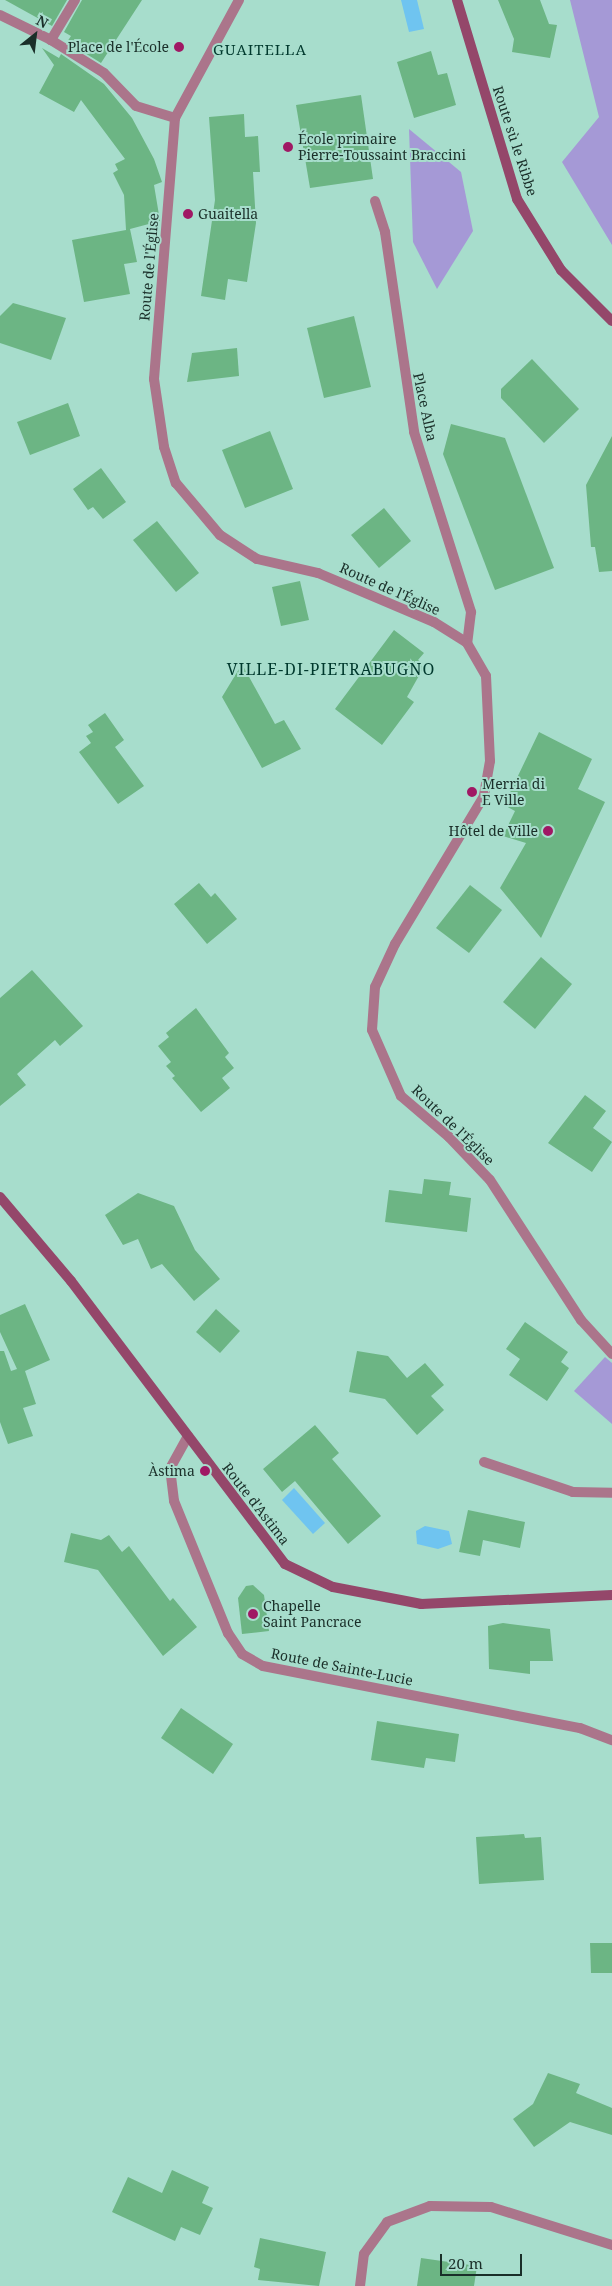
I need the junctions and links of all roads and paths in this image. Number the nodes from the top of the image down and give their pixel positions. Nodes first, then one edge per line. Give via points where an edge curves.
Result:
1 (75, 0) edge
2 (239, 0) edge
3 (457, 0) edge
4 (0, 15) edge
5 (51, 40) junction
6 (175, 118) junction
7 (375, 201) dead end
8 (612, 321) edge
9 (467, 644) junction
10 (0, 1197) edge
11 (612, 1354) edge
12 (188, 1436) junction
13 (484, 1462) dead end
14 (612, 1493) edge
15 (612, 1595) edge
16 (612, 1740) edge
17 (612, 2246) edge
18 (360, 2286) edge

1 - 5 street
2 - 6 street
3 - 8 main road, Route sù le Ribbe via 517,199 561,270
4 - 5 street
5 - 6 street via 104,73 136,106
6 - 9 street, Route de l'Église via 154,379 164,447 176,483 220,535 257,559 318,573 434,622
7 - 9 street, Place Alba via 385,232 414,432 471,612
9 - 11 street, Route de l'Église via 486,676 490,761 484,796 395,944 375,986 372,1030 401,1096 450,1137 490,1180 581,1320
10 - 12 main road, Route d'Astima via 71,1280
12 - 15 main road, Route d'Astima via 285,1564 333,1587 422,1604
12 - 16 street, Route de Sainte-Lucie via 170,1468 174,1501 228,1633 242,1654 264,1666 580,1728
13 - 14 street via 573,1492
17 - 18 street via 491,2207 430,2206 387,2222 364,2254

